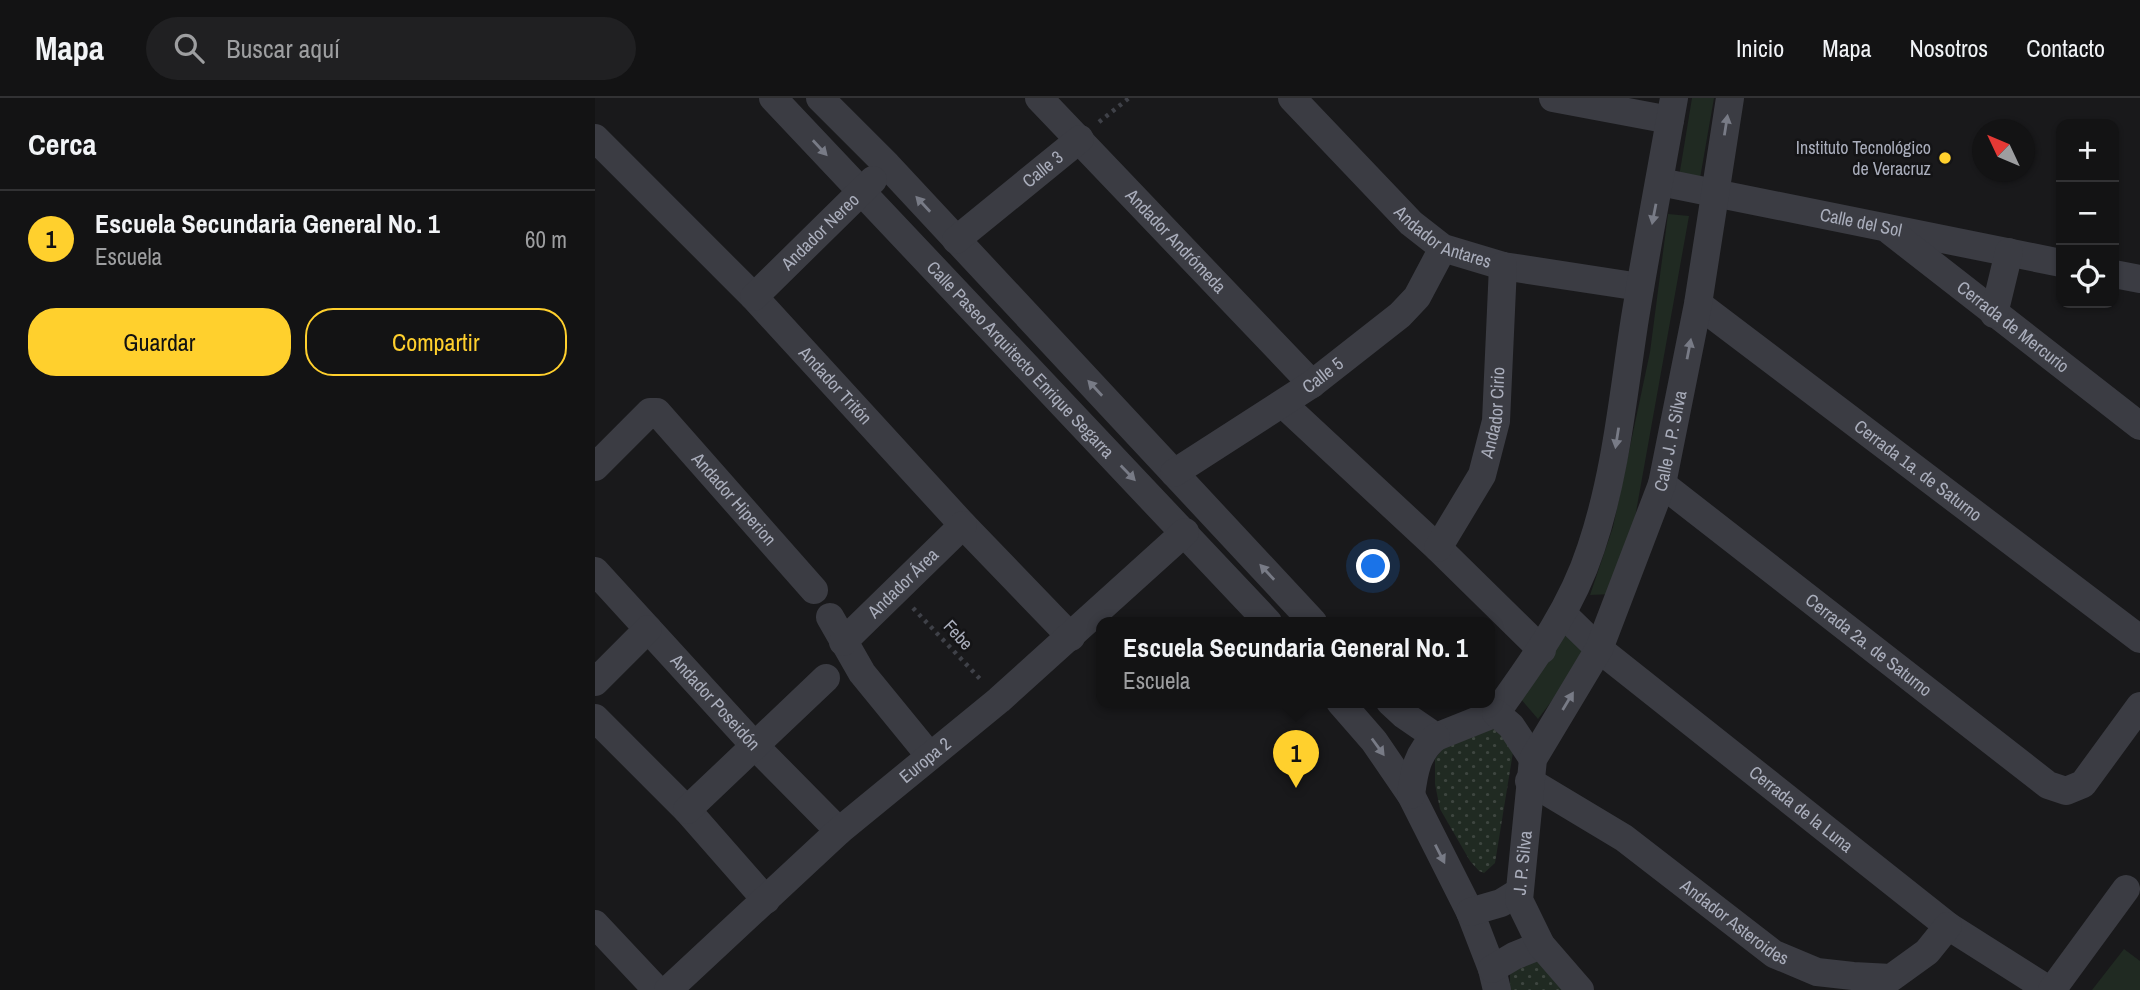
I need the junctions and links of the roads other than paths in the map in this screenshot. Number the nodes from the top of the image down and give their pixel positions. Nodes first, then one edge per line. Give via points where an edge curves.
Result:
1 (773, 98) edge
2 (820, 98) edge
3 (1039, 98) edge
4 (1293, 98) edge
5 (1553, 98) edge
6 (1730, 98) edge
7 (1672, 109) edge
8 (595, 138) edge
9 (1080, 139) junction
10 (887, 165) junction
11 (1660, 182) junction
12 (861, 191) junction
13 (1715, 191) junction
14 (1885, 227) junction
15 (956, 240) junction
16 (1443, 248) junction
17 (2009, 252) junction
18 (2056, 262) edge
19 (1503, 267) junction
20 (2119, 275) edge
21 (2140, 279) edge
22 (1640, 287) junction
23 (754, 297) junction
24 (1698, 304) junction
25 (1994, 314) junction
26 (1312, 384) junction
27 (1283, 404) junction
28 (2140, 426) edge
29 (595, 467) edge
30 (1174, 473) junction
31 (1662, 484) junction
32 (963, 525) junction
33 (1185, 532) junction
34 (1438, 548) junction
35 (595, 571) edge
36 (814, 590) dead end
37 (1563, 614) junction
38 (830, 617) dead end
39 (1263, 617) edge
40 (1309, 617) edge
41 (648, 629) junction
42 (1071, 637) junction
43 (2140, 639) edge
44 (843, 642) junction
45 (1599, 649) junction
46 (1542, 650) junction
47 (826, 678) dead end
48 (595, 682) edge
49 (2140, 706) edge
50 (1345, 708) edge
51 (1396, 708) edge
52 (1496, 713) junction
53 (595, 718) edge
54 (1436, 737) junction
55 (755, 746) junction
56 (929, 755) junction
57 (1531, 770) junction
58 (1411, 795) junction
59 (687, 810) junction
60 (839, 831) junction
61 (2126, 889) dead end
62 (1519, 892) junction
63 (766, 900) junction
64 (1470, 912) junction
65 (595, 924) edge
66 (1948, 926) junction
67 (1541, 945) junction
68 (1495, 979) edge
69 (657, 990) edge
70 (668, 990) edge
71 (1580, 990) edge
72 (2050, 990) edge

1 -> 12 street, Calle Paseo Arquitecto Enrique Segarra
2 - 10 street, Calle Paseo Arquitecto Enrique Segarra
3 - 9 street, Andador Andrómeda
4 - 16 street, Andador Antares via 1411,223
5 - 7 street
13 -> 6 street, Calle J. P. Silva
7 - 11 street
8 - 23 street, Andador Tritón
9 - 15 street, Calle 3
9 - 26 street, Andador Andrómeda
10 - 12 street, Andador Nereo
15 -> 10 street, Calle Paseo Arquitecto Enrique Segarra
11 - 13 street, Calle del Sol
11 -> 22 street
12 - 23 street, Andador Nereo
12 -> 33 street, Calle Paseo Arquitecto Enrique Segarra
13 - 14 street, Calle del Sol
13 - 24 street, Calle J. P. Silva
14 - 17 street, Calle del Sol
14 - 25 street, Cerrada de Mercurio
30 -> 15 street, Calle Paseo Arquitecto Enrique Segarra
16 - 19 street, Andador Antares
16 - 26 street, Calle 5 via 1417,297 1400,315
17 - 18 street, Calle del Sol
17 - 25 street
19 - 22 street, Andador Antares
19 - 34 street, Andador Cirio via 1496,421 1482,475
20 - 21 street
22 -> 37 street via 1612,468 1591,549
23 - 32 street, Andador Tritón
31 -> 24 street, Calle J. P. Silva
24 - 43 street, Cerrada 1a. de Saturno
25 - 28 street, Cerrada de Mercurio
26 - 27 street, Calle 5
27 - 30 street, Calle 5
27 - 34 street
29 - 36 street, Andador Hiperion via 650,412 657,412
40 -> 30 street, Calle Paseo Arquitecto Enrique Segarra
31 - 45 street, Calle J. P. Silva
31 - 49 street, Cerrada 2a. de Saturno via 2049,785 2066,791 2083,784
32 - 42 street, Andador Tritón
32 - 44 street, Andador Área
33 - 39 street, Calle Paseo Arquitecto Enrique Segarra
33 - 42 street, Europa 2
34 - 46 street
35 - 41 street, Andador Poseidón
37 - 45 street, Cerrada de la Luna
37 - 46 street
38 - 44 street
41 - 48 street
41 - 55 street, Andador Poseidón
42 - 56 street, Europa 2
44 - 56 street via 862,673
57 -> 45 street, Calle J. P. Silva
45 - 66 street, Cerrada de la Luna
46 - 52 street
47 - 55 street
50 -> 58 street
51 - 54 street
52 - 54 street
52 - 57 street via 1511,726
53 - 59 street
54 - 58 street via 1425,746 1415,767
55 - 59 street
55 - 60 street, Andador Poseidón
56 - 60 street, Europa 2
57 - 62 street, J. P. Silva
57 - 66 street, Andador Asteroides via 1774,954 1817,972 1891,978 1927,952
58 -> 64 street
59 - 63 street
60 - 63 street, Europa 2
61 - 72 street
62 - 64 street
62 - 67 street, J. P. Silva
63 - 70 street, Europa 2
64 - 68 street
65 - 69 street
66 - 72 street, Cerrada de la Luna
67 - 68 street via 1514,956
67 - 71 street, J. P. Silva

